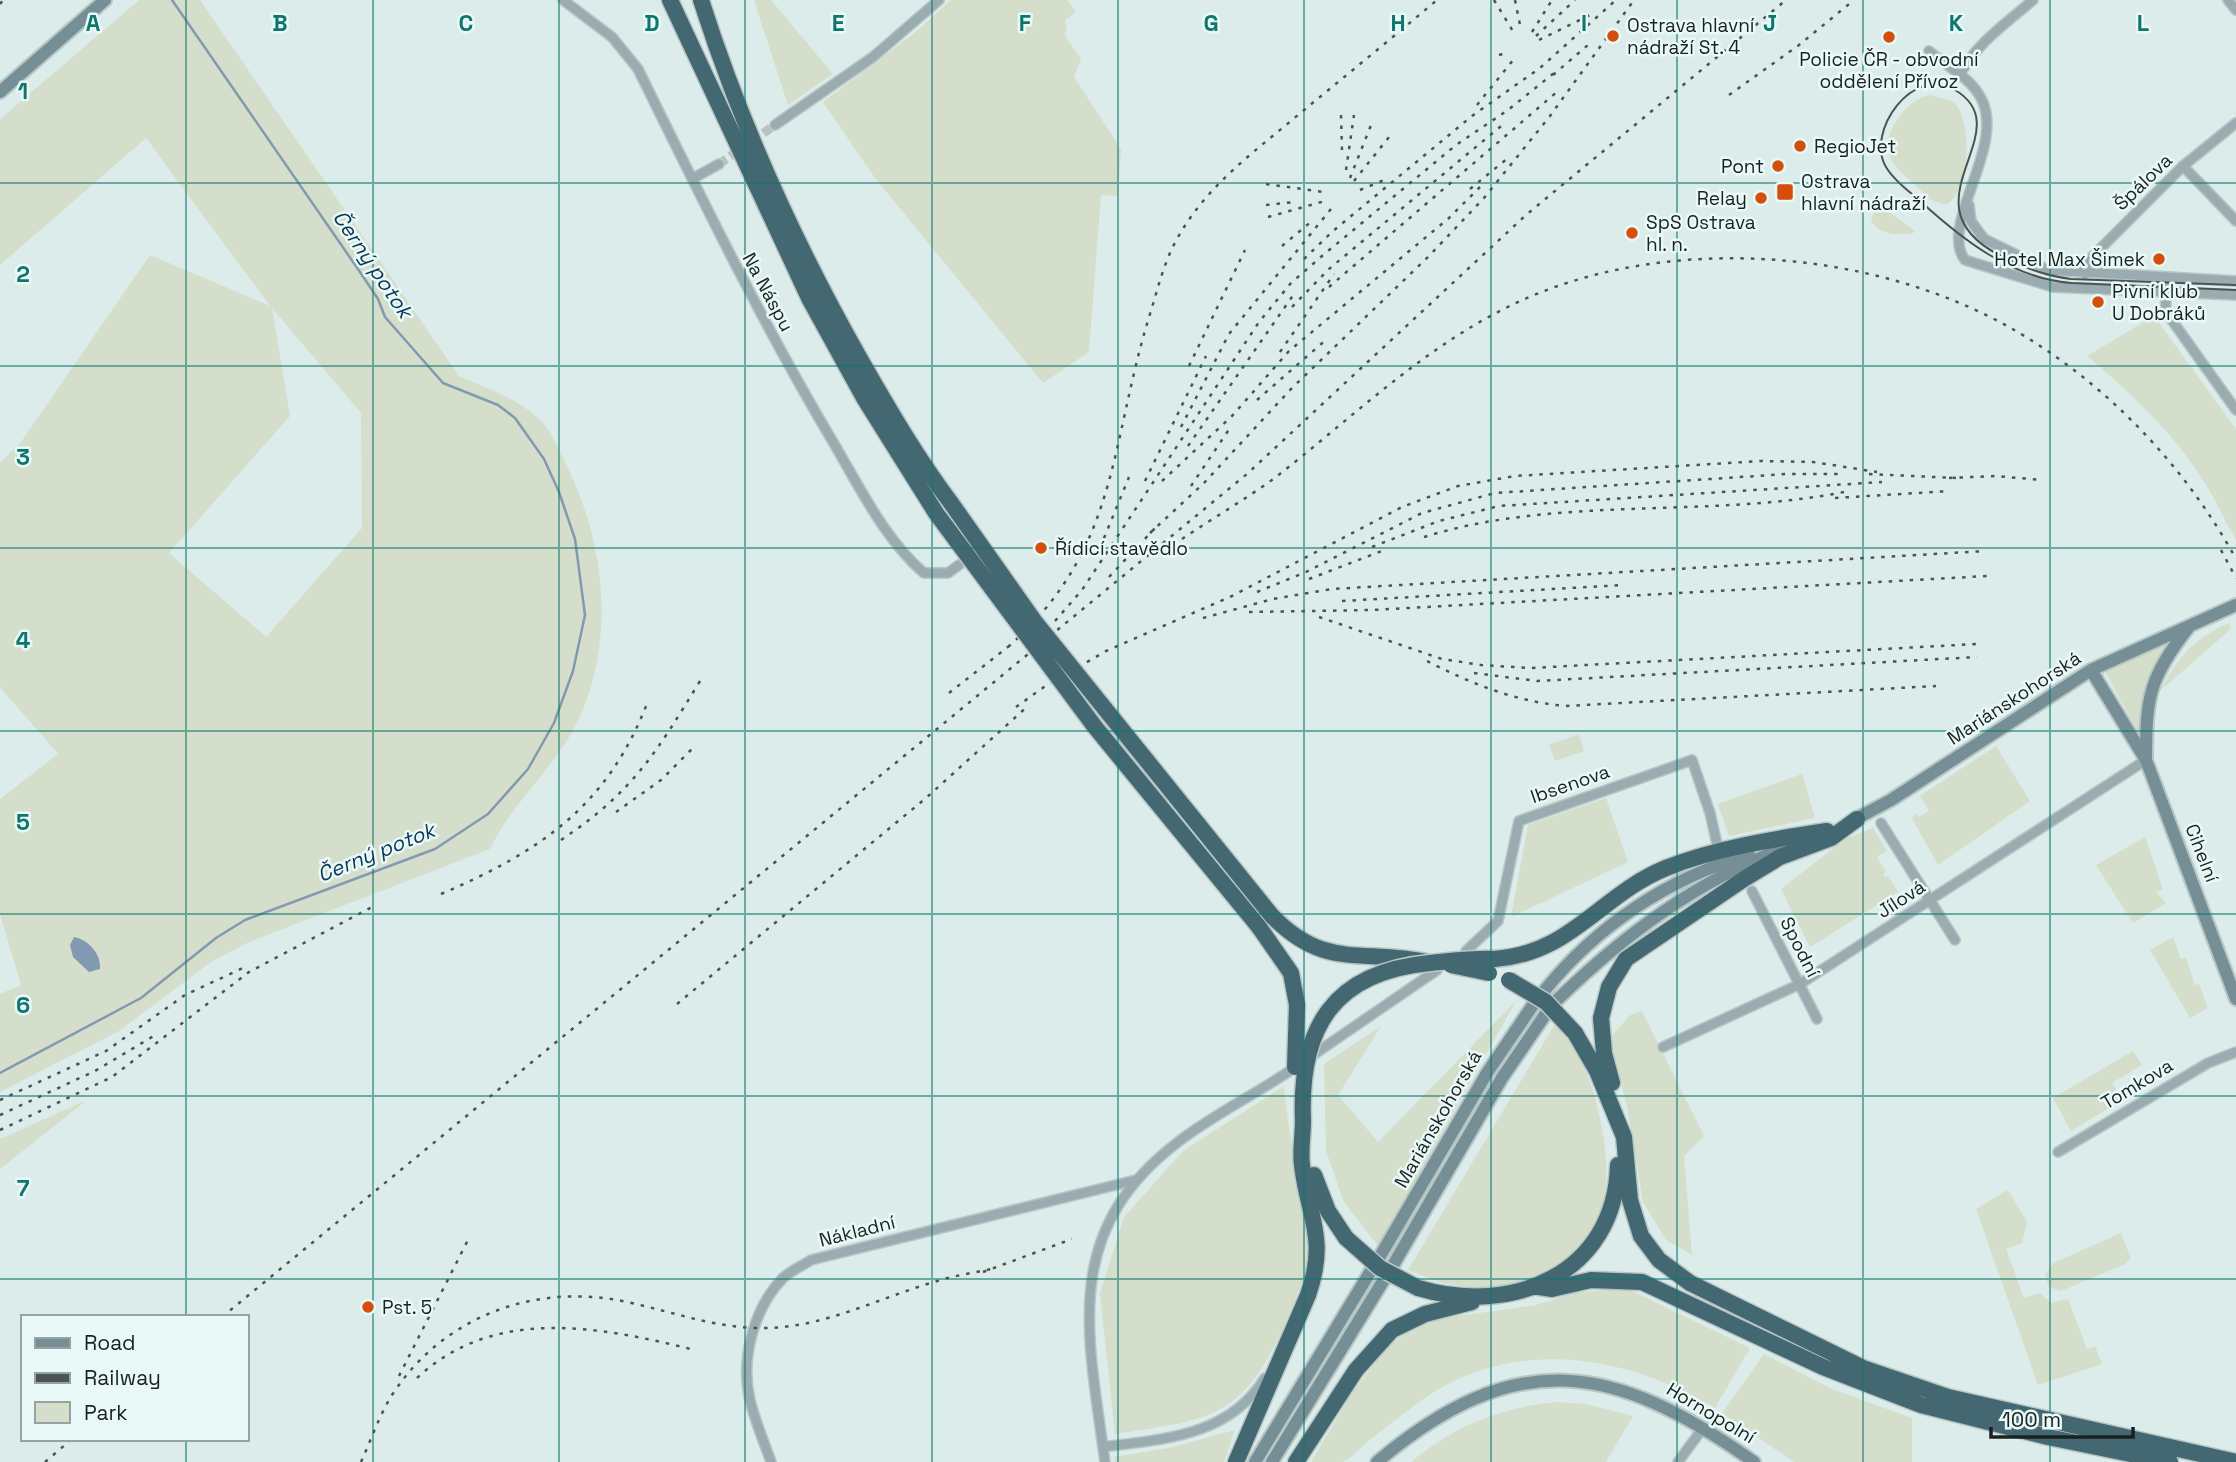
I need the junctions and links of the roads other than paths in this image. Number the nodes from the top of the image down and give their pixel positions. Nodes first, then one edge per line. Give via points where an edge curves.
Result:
1 (105, 0) edge
2 (563, 0) edge
3 (670, 0) edge
4 (701, 0) edge
5 (939, 0) edge
6 (2033, 0) edge
7 (2228, 0) edge
8 (2236, 10) edge
9 (1929, 51) dead end
10 (1960, 75) junction
11 (0, 92) edge
12 (2236, 122) edge
13 (775, 125) tunnel mouth
14 (719, 164) tunnel mouth
15 (2183, 166) junction
16 (692, 179) junction
17 (1969, 200) junction
18 (2236, 221) edge
19 (2085, 274) junction
20 (2165, 278) junction
21 (2236, 281) edge
22 (2164, 292) junction
23 (2236, 295) edge
24 (2236, 411) edge
25 (959, 565) dead end
26 (2236, 605) edge
27 (2190, 626) junction
28 (2091, 670) junction
29 (2146, 760) junction
30 (1857, 819) junction
31 (1881, 823) dead end
32 (1823, 833) junction
33 (1719, 853) junction
34 (1752, 891) dead end
35 (1930, 901) junction
36 (1955, 940) dead end
37 (1466, 951) dead end
38 (1434, 966) junction
39 (1491, 966) junction
40 (1800, 984) junction
41 (1545, 990) dead end
42 (2236, 999) edge
43 (1557, 1000) dead end
44 (1535, 1002) dead end
45 (1547, 1012) dead end
46 (1817, 1019) dead end
47 (1663, 1046) dead end
48 (2236, 1052) edge
49 (1313, 1055) dead end
50 (1290, 1070) dead end
51 (1613, 1107) junction
52 (1303, 1121) junction
53 (2058, 1152) dead end
54 (1136, 1180) junction
55 (1530, 1289) junction
56 (1472, 1300) junction
57 (1743, 1320) junction
58 (1802, 1348) junction
59 (1283, 1349) junction
60 (1703, 1428) junction
61 (1103, 1447) junction
62 (771, 1462) edge
63 (1105, 1462) edge
64 (1236, 1462) edge
65 (1255, 1462) edge
66 (1272, 1462) edge
67 (1296, 1462) edge
68 (1377, 1462) edge
69 (1678, 1462) edge
70 (1754, 1462) edge
71 (2170, 1462) edge
72 (2236, 1462) edge

1 - 11 main road
2 - 16 street, Na Náspu via 612,37 632,59
3 - 52 highway, bridge via 804,288 864,398 936,513 1087,716 1285,963 1295,984 1294,1077
4 - 38 highway, bridge via 738,109 800,246 877,389 1000,575 1102,708 1287,931 1327,953 1399,956
5 - 13 street via 881,50
6 - 10 street via 1977,51
7 - 8 street
9 - 10 street
10 - 17 street via 1978,92 1986,111 1984,147
12 - 15 street, Špálova
14 - 16 street
15 - 18 street
15 - 19 street, Špálova via 2092,256
16 - 25 street, Na Náspu via 796,381 898,545 924,573 948,573
17 - 19 street via 1971,221 1984,239 2041,268
17 - 22 street via 1956,238 1965,260 2053,287
19 - 20 street
20 - 21 street
20 - 22 street
22 - 23 street
22 - 24 street via 2166,312
26 - 27 main road, Mariánskohorská
27 - 28 main road, Mariánskohorská
27 - 29 main road, Cihelní via 2153,681 2147,707
28 - 29 main road, Cihelní
28 - 30 main road, Mariánskohorská
29 - 35 street, Jílová
29 - 42 main road, Cihelní
30 - 32 main road, Mariánskohorská
30 - 51 highway via 1830,838 1780,857 1626,959 1609,987 1601,1018 1614,1088
31 - 35 street
32 - 33 highway
32 - 41 main road, Mariánskohorská via 1733,860 1649,898 1585,946
32 - 43 main road, Mariánskohorská via 1737,867 1658,914 1598,960
33 - 37 street, Ibsenova via 1692,760 1519,821 1499,920
33 - 39 highway via 1666,868 1552,945
34 - 40 street, Spodní
35 - 36 street
35 - 40 street, Jílová
38 - 39 highway, bridge
38 - 49 street
38 - 52 highway, bridge via 1401,965 1374,974 1349,989 1329,1009 1306,1057
39 - 51 highway, bridge via 1546,1002 1575,1033
40 - 46 street, Spodní
40 - 47 street, Jílová
44 - 65 main road, Mariánskohorská via 1487,1073
45 - 66 main road, Mariánskohorská via 1502,1078
48 - 53 street, Tomkova via 2208,1063
50 - 54 street, Nákladní via 1178,1142
51 - 55 highway via 1618,1165 1611,1209 1598,1236 1578,1260
51 - 57 highway via 1624,1137 1630,1200 1641,1236 1674,1273
52 - 56 highway, bridge via 1316,1182 1346,1238 1380,1268 1418,1288
52 - 59 highway via 1302,1165 1317,1258 1308,1295
54 - 61 street, Nákladní via 1101,1237 1090,1284 1087,1330
54 - 62 street, Nákladní via 811,1261 785,1276 755,1325 746,1376
55 - 56 highway
55 - 57 highway via 1604,1279 1642,1282
56 - 67 highway via 1392,1330 1356,1370
57 - 58 highway
58 - 71 highway via 1856,1381 1942,1411
58 - 72 highway via 1948,1397
59 - 61 street via 1259,1387 1224,1420 1200,1431
59 - 64 highway
60 - 68 main road, Hornopolní via 1674,1410 1626,1391 1574,1382 1535,1382 1501,1388 1460,1404
60 - 69 street
60 - 70 main road, Hornopolní
61 - 63 street, Nákladní

